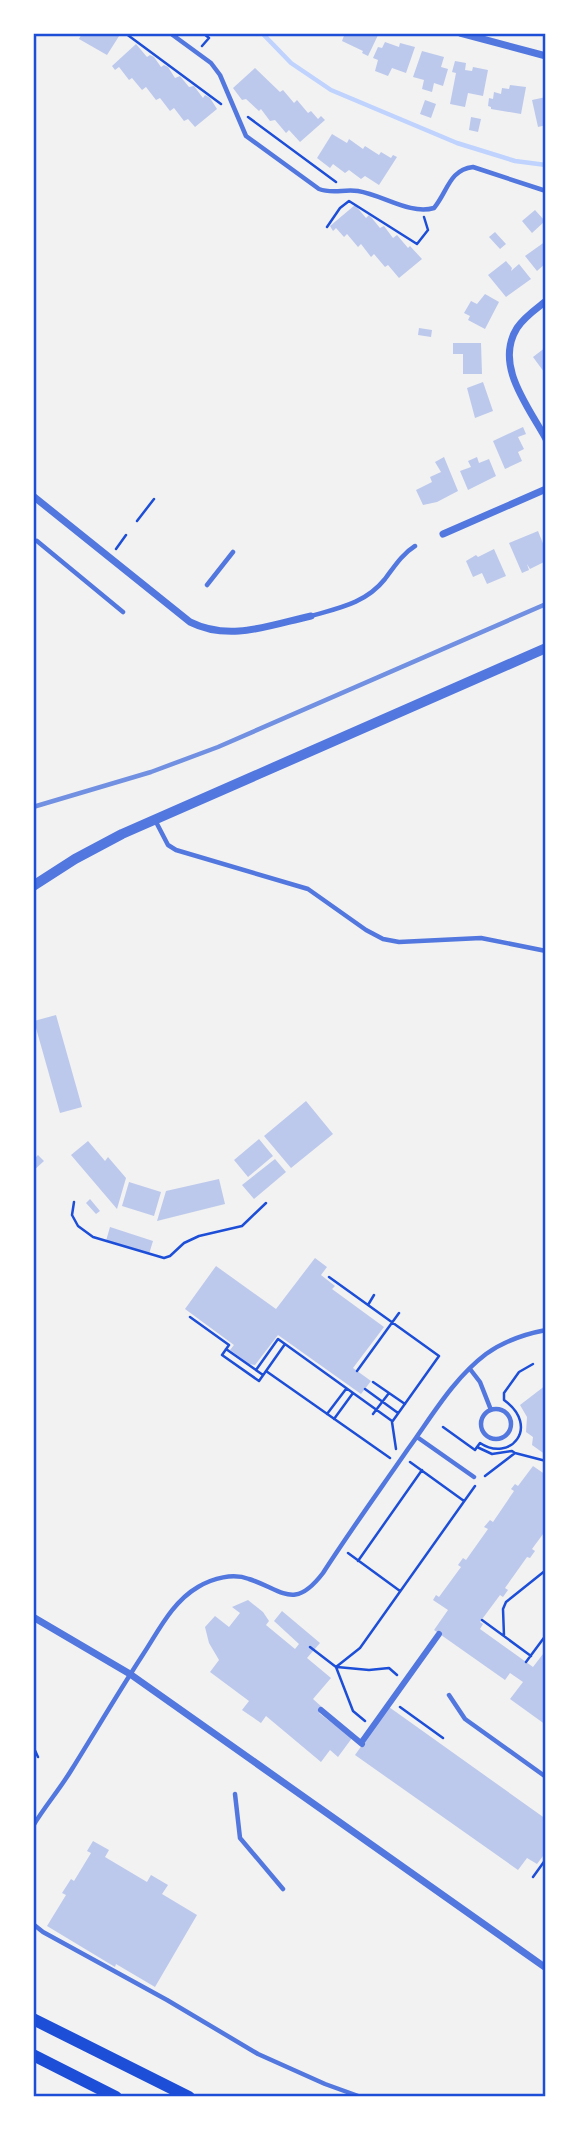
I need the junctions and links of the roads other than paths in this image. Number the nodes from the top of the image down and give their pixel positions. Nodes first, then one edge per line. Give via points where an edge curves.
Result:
1 (170, 33) edge
2 (460, 33) edge
3 (546, 56) edge
4 (546, 191) edge
5 (546, 301) edge
6 (546, 439) edge
7 (546, 489) edge
8 (33, 496) edge
9 (443, 534) dead end
10 (37, 541) dead end
11 (415, 546) dead end
12 (233, 552) dead end
13 (207, 585) dead end
14 (123, 612) dead end
15 (311, 616) joint
16 (546, 648) edge
17 (155, 819) junction
18 (33, 886) edge
19 (546, 951) edge
20 (546, 1330) edge
21 (470, 1368) junction
22 (491, 1410) junction
23 (417, 1437) junction
24 (476, 1479) road end
25 (33, 1617) edge
26 (439, 1633) dead end
27 (130, 1674) junction
28 (449, 1695) dead end
29 (321, 1710) dead end
30 (546, 1777) edge
31 (235, 1794) dead end
32 (33, 1826) edge
33 (283, 1889) dead end
34 (33, 1924) edge
35 (546, 1968) edge
36 (33, 2019) edge
37 (33, 2055) edge
38 (116, 2097) edge
39 (189, 2097) edge
40 (361, 2097) edge

1 - 4 lane via 220,75 246,135 318,189 356,191 422,211 434,208 456,172 473,167
2 - 3 street
5 - 6 street via 519,325 508,355 514,379
7 - 9 street
8 - 15 street via 201,627 233,633
10 - 14 lane
11 - 15 lane via 361,600
12 - 13 lane
16 - 17 street
17 - 18 street via 87,852
17 - 19 lane via 168,845 176,850 308,890 383,939 481,938
20 - 21 lane via 503,1344
21 - 22 lane
21 - 23 lane
22 - 22 lane via 482,1420 482,1429 492,1439 502,1438 511,1421 501,1410
23 - 24 lane
23 - 27 lane via 308,1590 288,1595 238,1576 209,1581 171,1612
25 - 27 street
26 - 29 street via 362,1744
27 - 32 lane
27 - 35 street
28 - 30 lane via 465,1719
31 - 33 lane via 240,1838
34 - 40 lane via 258,2054
36 - 39 main road
37 - 38 main road

